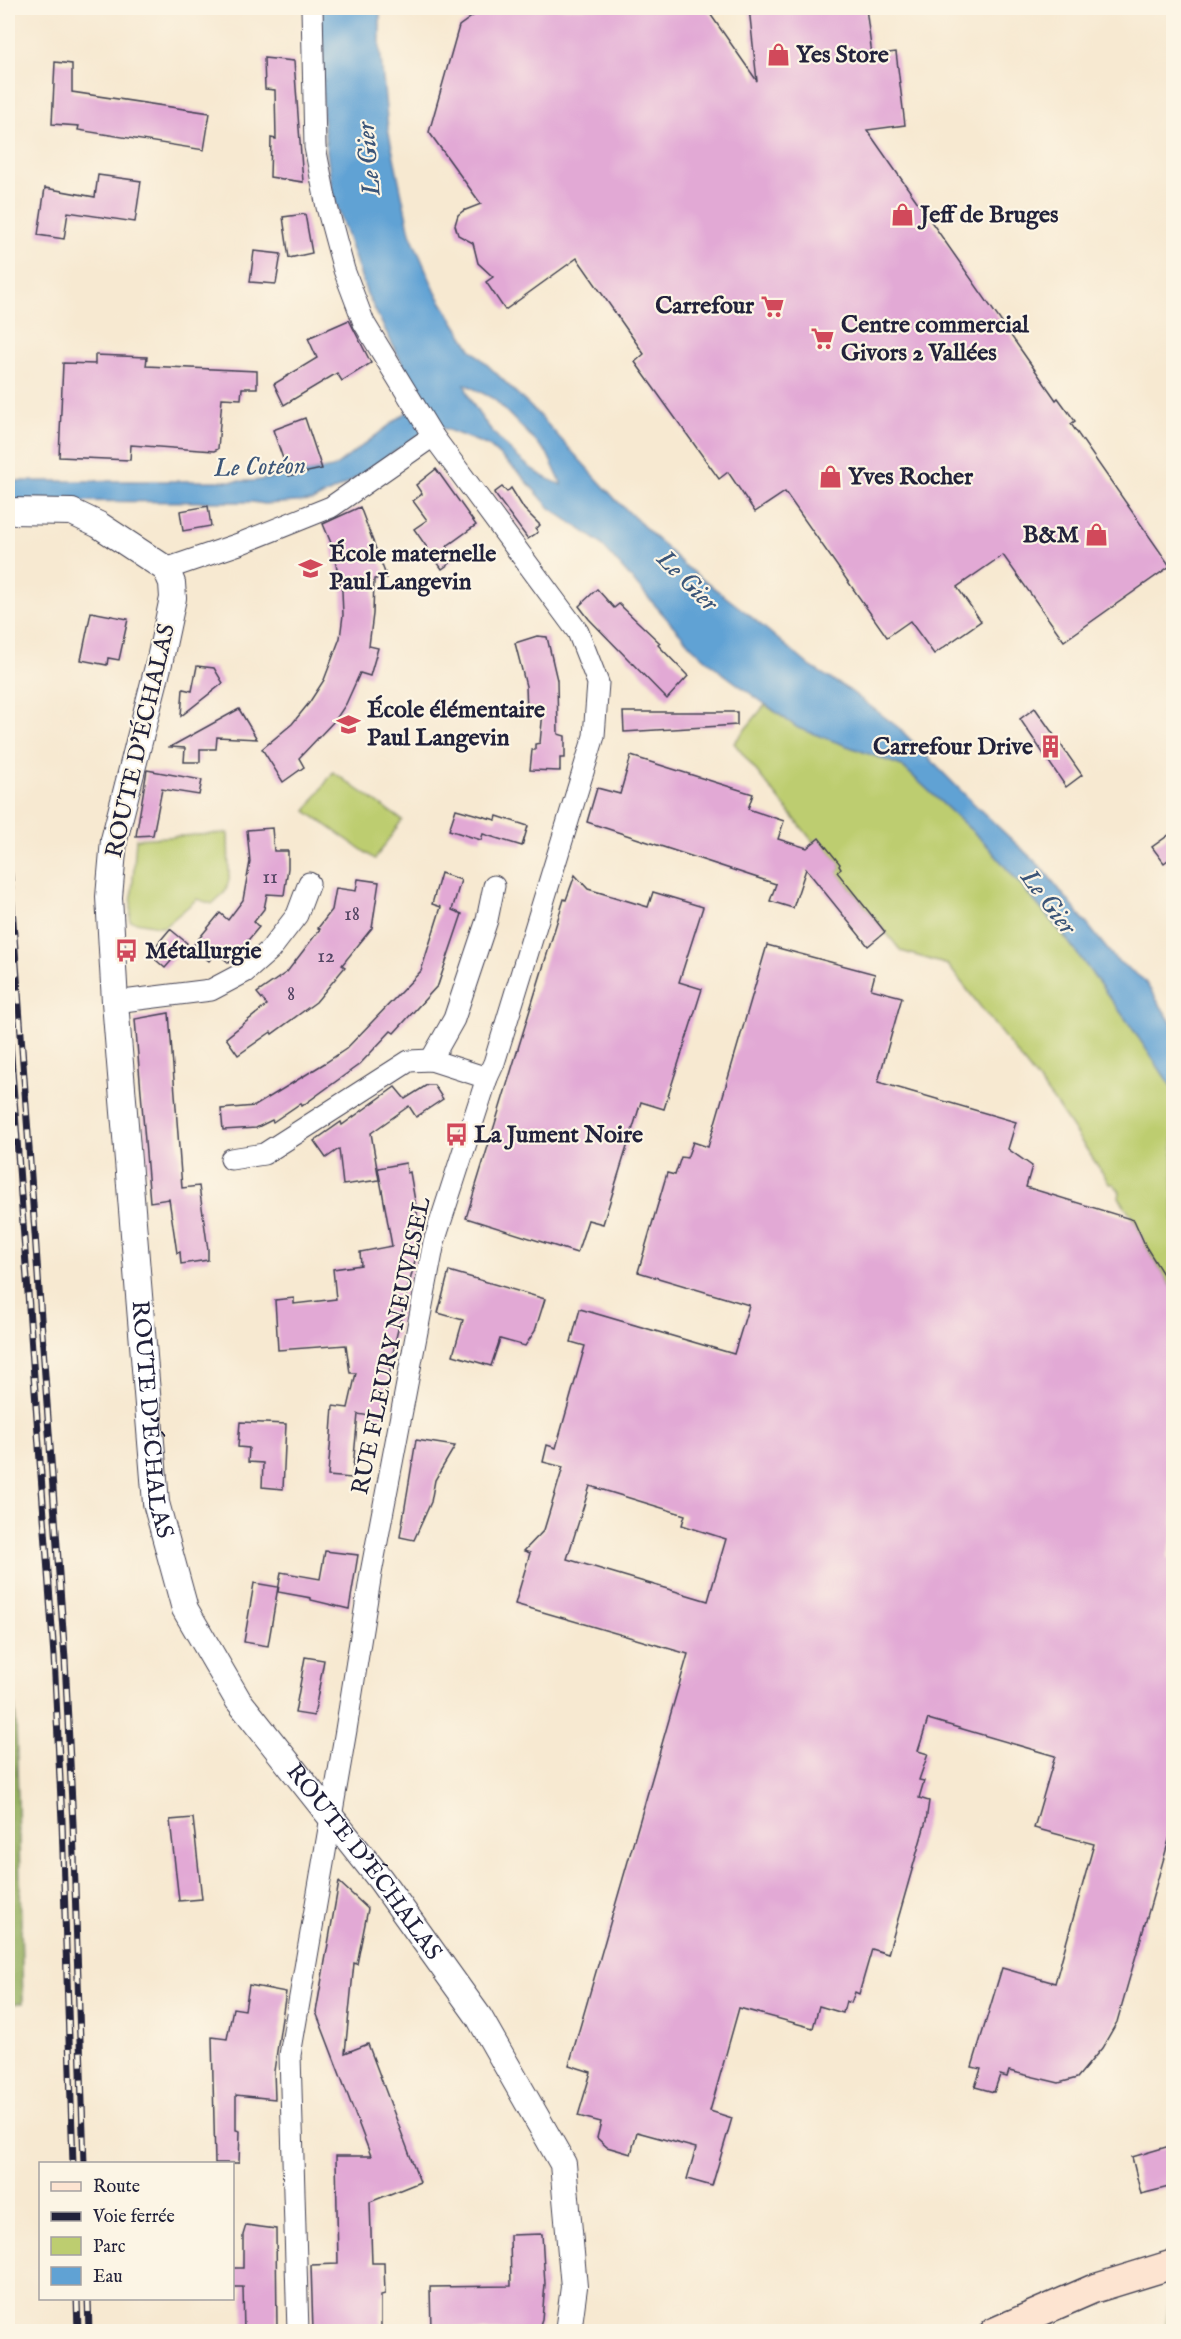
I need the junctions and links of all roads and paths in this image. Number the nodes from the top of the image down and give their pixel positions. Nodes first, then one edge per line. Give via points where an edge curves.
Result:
1 (312, 8) edge
2 (433, 436) junction
3 (8, 510) edge
4 (166, 569) junction
5 (309, 883) dead end
6 (494, 886) dead end
7 (115, 1002) junction
8 (431, 1060) junction
9 (487, 1078) junction
10 (231, 1159) dead end
11 (331, 1816) junction
12 (1173, 2264) edge
13 (298, 2331) edge
14 (568, 2331) edge
15 (994, 2331) edge

1 - 2 street, RUE FLEURY NEUVESEL via 315,147 344,270 364,323
2 - 4 street via 331,507
2 - 9 street, RUE FLEURY NEUVESEL via 578,632 598,683 594,736
3 - 4 street via 72,512
4 - 7 street, ROUTE D'ÉCHALAS via 173,598 114,840 109,897
5 - 7 street via 297,915 270,951 245,972 211,990
6 - 8 street via 487,920 454,1018
7 - 11 street, ROUTE D'ÉCHALAS via 156,1503 185,1609 238,1700
8 - 9 street
8 - 10 street via 409,1061 264,1154
9 - 11 street, RUE FLEURY NEUVESEL via 434,1242 371,1574
11 - 13 street, RUE FLEURY NEUVESEL via 290,2055
11 - 14 street, ROUTE D'ÉCHALAS via 479,2017 563,2164 574,2287
12 - 15 main road via 1093,2289

